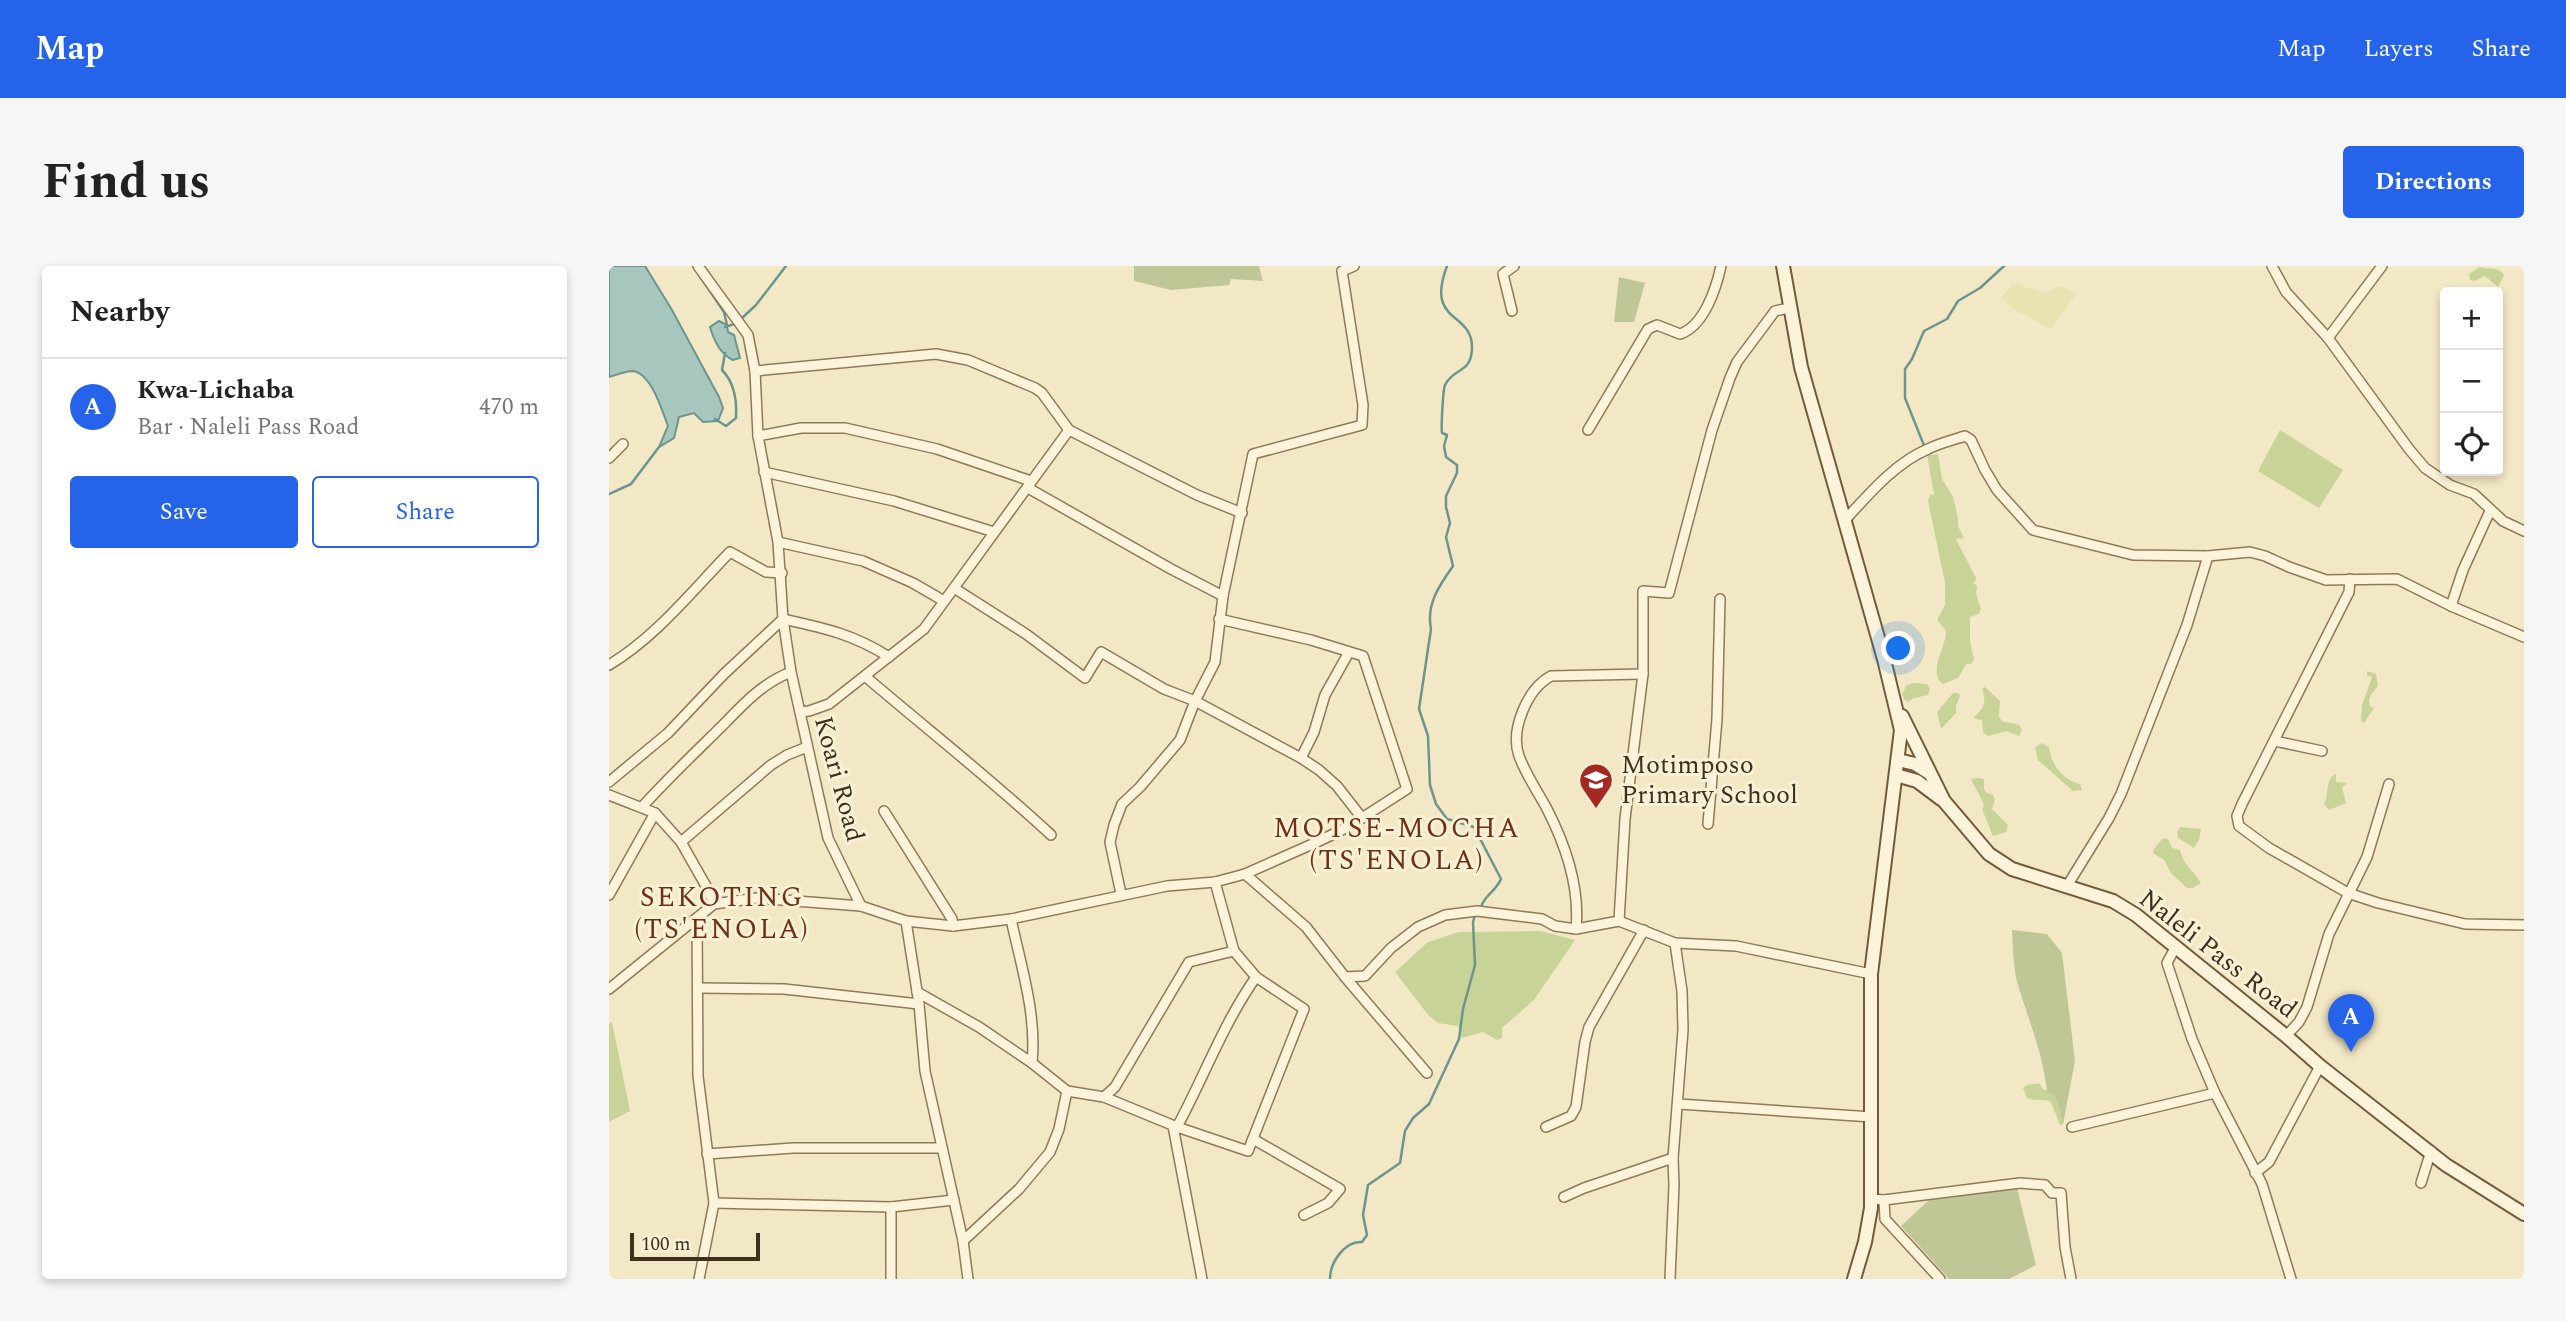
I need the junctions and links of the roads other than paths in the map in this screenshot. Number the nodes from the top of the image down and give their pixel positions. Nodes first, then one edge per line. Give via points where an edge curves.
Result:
1 (698, 266) edge
2 (1354, 266) edge
3 (1514, 266) edge
4 (1721, 266) edge
5 (1783, 266) edge
6 (2272, 266) edge
7 (2382, 266) edge
8 (1789, 309) junction
9 (1512, 311) dead end
10 (2328, 338) junction
11 (755, 371) junction
12 (1069, 429) junction
13 (1588, 430) dead end
14 (758, 436) junction
15 (623, 444) dead end
16 (609, 458) edge
17 (764, 472) junction
18 (1030, 485) junction
19 (2490, 510) junction
20 (1242, 513) junction
21 (1845, 520) junction
22 (2524, 531) edge
23 (994, 533) junction
24 (778, 542) junction
25 (2208, 556) junction
26 (782, 573) junction
27 (2350, 579) junction
28 (954, 589) junction
29 (1223, 596) junction
30 (1720, 598) dead end
31 (944, 601) junction
32 (2451, 606) junction
33 (783, 619) junction
34 (1219, 619) junction
35 (2524, 637) edge
36 (1349, 652) junction
37 (889, 657) junction
38 (609, 665) edge
39 (791, 672) junction
40 (1643, 674) junction
41 (866, 677) junction
42 (1195, 701) junction
43 (1897, 707) junction
44 (800, 712) junction
45 (2275, 741) junction
46 (807, 747) junction
47 (2322, 751) dead end
48 (1301, 758) junction
49 (1898, 760) junction
50 (1896, 775) junction
51 (1932, 778) junction
52 (609, 782) edge
53 (2389, 784) dead end
54 (609, 795) edge
55 (1944, 801) junction
56 (642, 807) junction
57 (884, 811) dead end
58 (655, 813) junction
59 (1361, 818) junction
60 (1708, 824) dead end
61 (1051, 835) dead end
62 (681, 842) junction
63 (1245, 874) junction
64 (1215, 882) junction
65 (2067, 886) junction
66 (2348, 892) junction
67 (1121, 894) junction
68 (609, 895) edge
69 (714, 904) junction
70 (860, 905) junction
71 (697, 918) junction
72 (1010, 919) junction
73 (906, 921) junction
74 (1619, 921) junction
75 (2524, 925) edge
76 (953, 926) junction
77 (1576, 929) junction
78 (1644, 930) junction
79 (1675, 943) junction
80 (2175, 947) junction
81 (1234, 951) junction
82 (1871, 974) junction
83 (1256, 977) junction
84 (1345, 977) junction
85 (698, 988) junction
86 (609, 989) edge
87 (917, 992) junction
88 (919, 1004) junction
89 (2286, 1035) junction
90 (1033, 1063) junction
91 (2320, 1066) junction
92 (1427, 1073) dead end
93 (1067, 1091) junction
94 (2215, 1093) junction
95 (1104, 1097) junction
96 (1679, 1104) junction
97 (1872, 1116) junction
98 (1175, 1126) junction
99 (1546, 1127) dead end
100 (2072, 1127) dead end
101 (1253, 1139) junction
102 (942, 1149) junction
103 (2431, 1151) junction
104 (707, 1154) junction
105 (1673, 1158) junction
106 (2255, 1173) junction
107 (2421, 1183) dead end
108 (1564, 1198) dead end
109 (1878, 1199) junction
110 (954, 1200) junction
111 (714, 1203) junction
112 (891, 1207) junction
113 (2524, 1214) edge
114 (1304, 1215) dead end
115 (963, 1241) junction
116 (699, 1279) edge
117 (891, 1279) edge
118 (968, 1279) edge
119 (1202, 1279) edge
120 (1670, 1279) edge
121 (1854, 1279) edge
122 (1940, 1279) edge
123 (2071, 1279) edge
124 (2291, 1279) edge

1 - 11 street, Koari Road via 748,335
2 - 20 street via 1342,271 1363,405 1362,425 1253,454
3 - 9 street via 1503,274
4 - 13 street via 1707,304 1688,331 1680,334 1657,325 1648,328
5 - 8 main road
6 - 10 street via 2286,292
7 - 10 street
8 - 21 main road
8 - 40 street via 1775,311 1730,378 1669,593 1643,591
10 - 19 street via 2425,468 2475,495
11 - 12 street via 936,354 968,360 1035,388
11 - 14 street, Koari Road
12 - 18 street
12 - 20 street
14 - 17 street, Koari Road
14 - 18 street via 801,428 845,428 937,449
15 - 16 street
17 - 23 street via 894,501
17 - 24 street, Koari Road
18 - 23 street
18 - 29 street
19 - 22 street
19 - 32 street
20 - 29 street
21 - 25 street via 1901,465 1925,450 1965,436 1997,489 2033,530 2133,555
21 - 43 main road
23 - 28 street
24 - 26 street, Koari Road
24 - 31 street via 863,561
25 - 27 street via 2250,552 2326,580
25 - 65 street via 2187,625 2121,794
26 - 33 street, Koari Road
26 - 38 street via 766,572 730,552 690,596
27 - 32 street via 2397,579
27 - 45 street via 2349,592
28 - 31 street
28 - 42 street via 1085,678 1101,652 1164,690
29 - 34 street
30 - 60 street
31 - 37 street via 924,629
32 - 35 street
33 - 37 street via 865,641
33 - 39 street, Koari Road
33 - 52 street via 667,733
34 - 36 street
34 - 42 street via 1215,662
36 - 48 street via 1325,695
36 - 59 street via 1363,656 1366,662 1407,789
37 - 41 street
39 - 44 street, Koari Road
39 - 56 street via 741,706
40 - 74 street via 1625,818
40 - 77 street via 1551,676 1539,683 1520,719 1518,754 1571,870
41 - 44 street via 829,704
41 - 61 street
42 - 48 street
42 - 67 street via 1180,740 1122,804 1110,842
43 - 49 main road via 1901,730
43 - 51 main road
44 - 46 street, Koari Road
45 - 47 street
45 - 66 street via 2242,804 2239,826
46 - 62 street via 771,765
46 - 70 street, Koari Road via 828,838
48 - 59 street via 1337,786
49 - 50 main road
49 - 51 main road via 1915,764
50 - 55 main road via 1917,781
50 - 82 main road
51 - 55 main road
53 - 66 street via 2367,857
54 - 56 street
55 - 65 main road, Naleli Pass Road via 1989,854 2012,869
56 - 58 street
57 - 76 street
58 - 62 street
58 - 68 street
59 - 63 street
62 - 69 street
63 - 64 street
63 - 84 street via 1294,915
64 - 67 street
64 - 81 street
65 - 80 main road, Naleli Pass Road via 2113,901
66 - 75 street via 2456,922
66 - 89 street via 2329,934 2307,1007
67 - 72 street
69 - 70 street via 757,898
69 - 71 street
70 - 73 street
71 - 85 street
71 - 86 street
72 - 76 street
72 - 90 street via 1029,1001
73 - 76 street
73 - 87 street
74 - 77 street
74 - 78 street
77 - 84 street via 1542,919 1477,911 1445,915 1418,927 1365,976
78 - 79 street
78 - 99 street via 1590,1027 1576,1107 1571,1116
79 - 82 street via 1736,946
79 - 96 street via 1683,1030
80 - 89 main road, Naleli Pass Road
80 - 94 street via 2167,962
81 - 83 street
81 - 95 street via 1189,962 1115,1087
82 - 97 main road
83 - 98 street
83 - 101 street via 1304,1010
84 - 92 street
85 - 88 street via 784,989
85 - 104 street via 698,1076
87 - 88 street
87 - 90 street
88 - 102 street via 925,1071
89 - 91 main road, Naleli Pass Road
90 - 93 street
91 - 103 main road, Naleli Pass Road
91 - 106 street via 2269,1162
93 - 95 street
93 - 115 street via 1050,1152 1019,1189
94 - 100 street
94 - 106 street
95 - 98 street
96 - 97 street
96 - 105 street
97 - 109 main road
98 - 101 street via 1248,1152
98 - 119 street
101 - 114 street via 1340,1189 1328,1203
102 - 104 street via 793,1148
102 - 110 street
103 - 107 street
103 - 113 main road, Naleli Pass Road
104 - 111 street
105 - 108 street
105 - 120 street
106 - 124 street
109 - 121 main road
109 - 122 street via 1885,1219
109 - 123 street via 2020,1183 2045,1185 2052,1193 2061,1193
110 - 112 street
110 - 115 street
111 - 112 street
111 - 116 street
112 - 117 street
115 - 118 street

